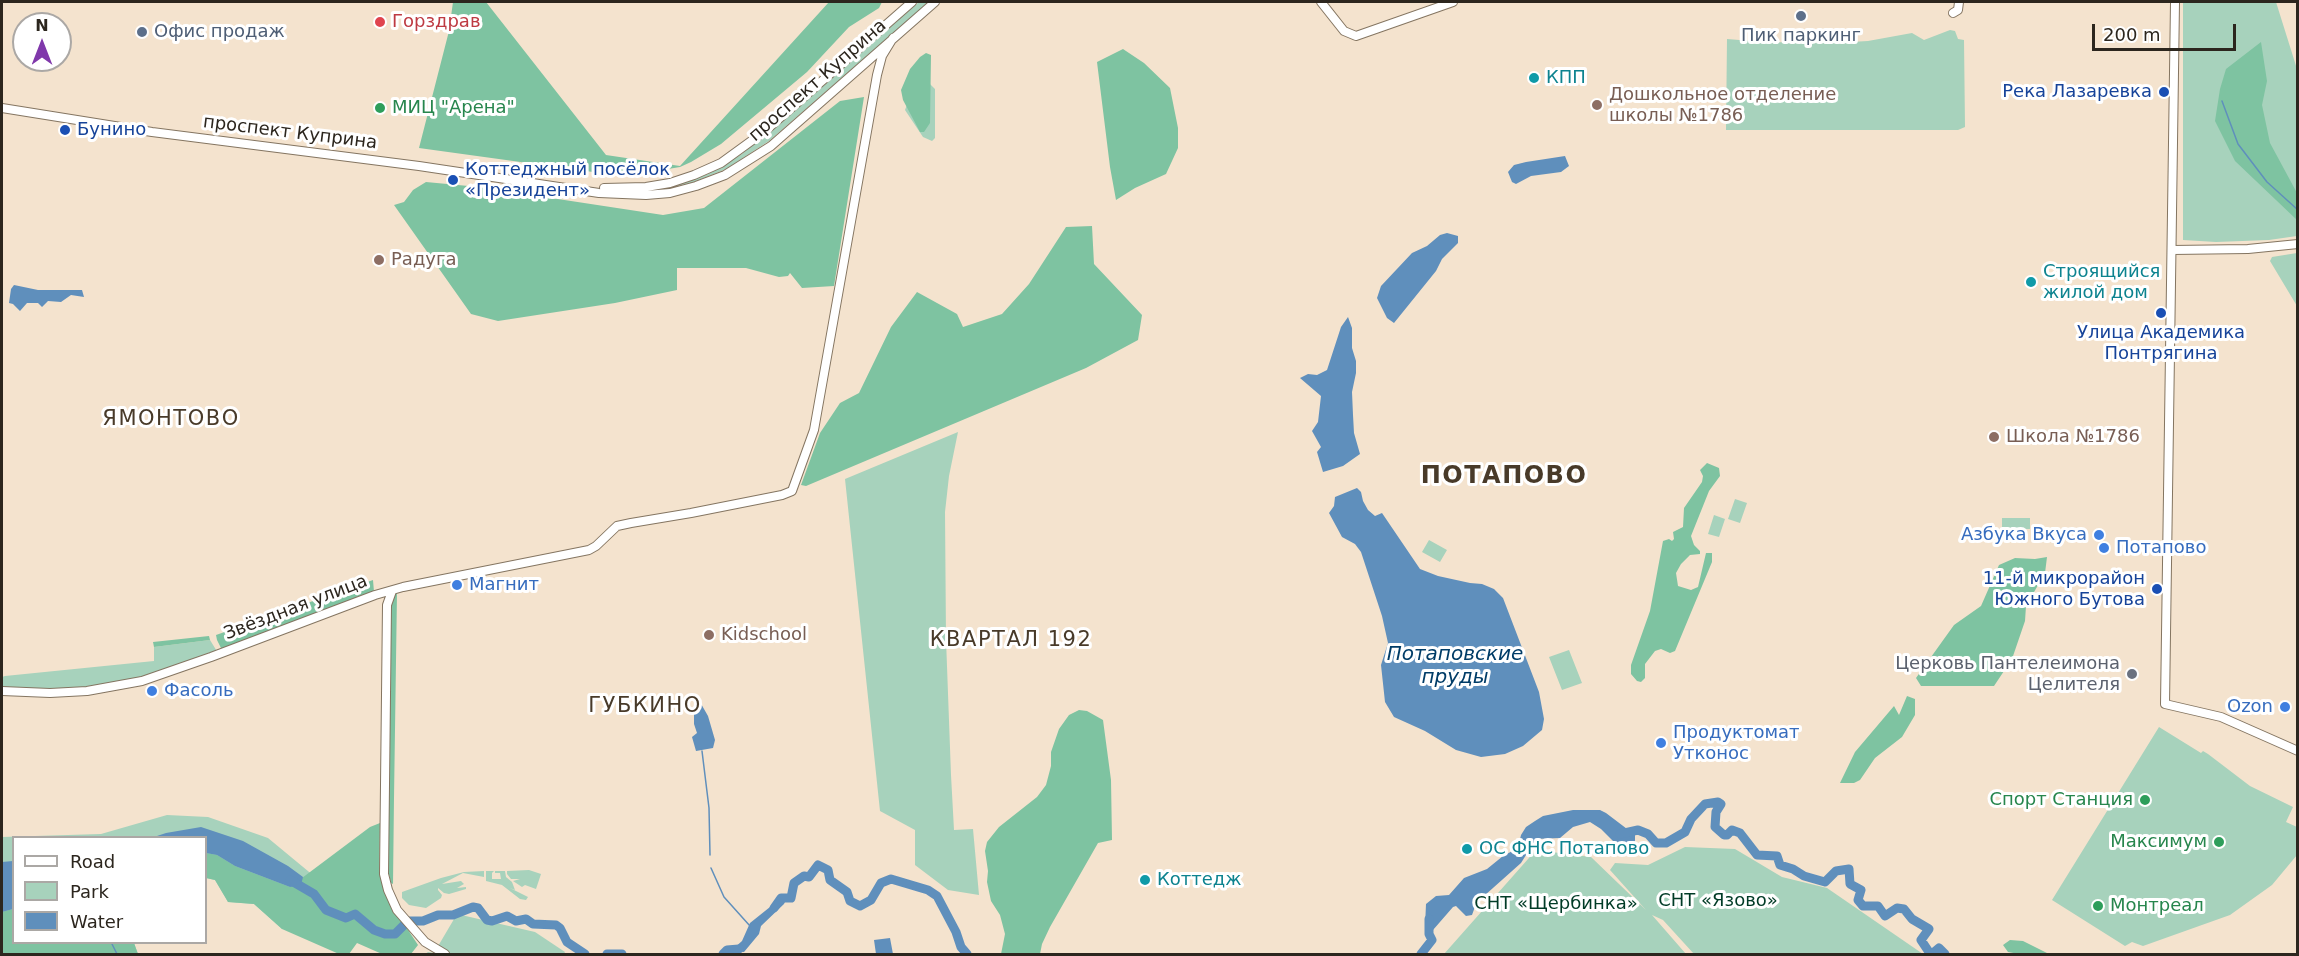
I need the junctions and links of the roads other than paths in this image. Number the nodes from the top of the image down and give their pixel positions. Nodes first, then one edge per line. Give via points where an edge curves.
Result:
1 (912, 2) edge
2 (935, 2) edge
3 (1320, 2) edge
4 (1454, 2) edge
5 (1959, 2) edge
6 (2175, 2) edge
7 (1953, 13) dead end
8 (893, 38) junction
9 (860, 68) junction
10 (877, 75) junction
11 (2, 108) edge
12 (576, 188) junction
13 (2298, 244) edge
14 (2172, 250) junction
15 (392, 591) junction
16 (373, 596) junction
17 (387, 605) junction
18 (2, 691) edge
19 (2298, 751) edge
20 (445, 954) edge

1 - 12 street, проспект Куприна via 765,131 721,163 678,180 645,187
2 - 8 street, проспект Куприна
3 - 4 street via 1340,26 1356,36
5 - 7 street
6 - 14 street
8 - 9 street, проспект Куприна
8 - 10 street
9 - 10 street via 872,67
9 - 12 street, проспект Куприна via 771,146 725,175 696,186 646,195
10 - 15 street via 814,430 792,491 617,526 589,550
11 - 12 street, проспект Куприна via 152,132
13 - 14 street
14 - 19 street via 2165,704 2221,717
15 - 16 street, Звёздная улица
15 - 17 street, Звёздная улица
16 - 17 street
16 - 18 street, Звёздная улица via 142,681 87,691
17 - 20 street, Звёздная улица via 384,874 398,910 425,942

